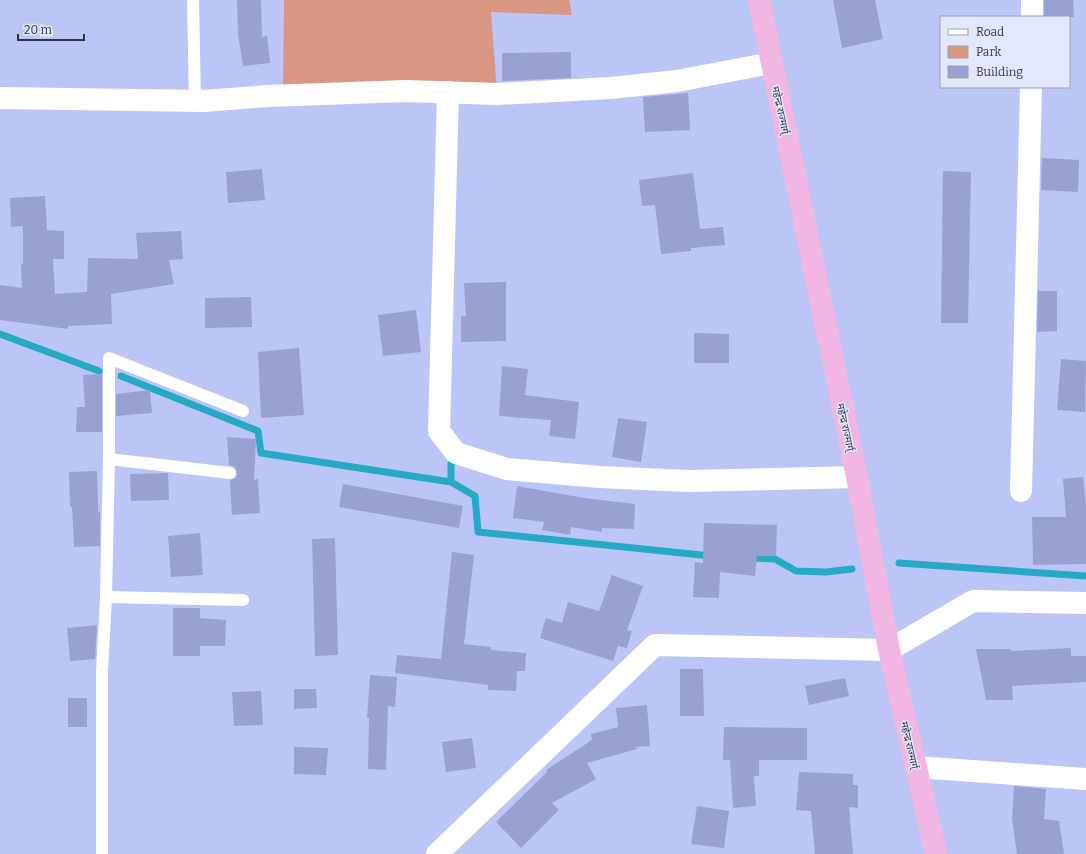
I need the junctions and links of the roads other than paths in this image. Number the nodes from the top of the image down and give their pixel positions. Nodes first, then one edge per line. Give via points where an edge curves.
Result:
1 (193, 0) edge
2 (758, 0) edge
3 (1032, 0) edge
4 (1032, 16) edge
5 (771, 63) junction
6 (1031, 88) edge
7 (448, 92) junction
8 (0, 98) edge
9 (195, 101) junction
10 (244, 411) dead end
11 (109, 458) junction
12 (230, 473) dead end
13 (857, 477) junction
14 (1021, 491) dead end
15 (106, 598) junction
16 (243, 600) dead end
17 (1086, 602) edge
18 (888, 650) junction
19 (916, 767) junction
20 (1086, 779) edge
21 (102, 854) edge
22 (437, 854) edge
23 (936, 854) edge

1 - 9 lane
2 - 5 highway, महेन्द्र राज्मार्ग्
3 - 4 street
5 - 7 street via 677,81 611,88 497,94
5 - 13 highway, महेन्द्र राज्मार्ग्
6 - 14 street
7 - 9 street via 406,91
7 - 13 street via 439,431 456,452 507,469 600,477 688,481
8 - 9 street
10 - 11 lane via 109,358
11 - 12 lane
11 - 15 lane
13 - 18 highway, महेन्द्र राज्मार्ग्
15 - 16 lane
15 - 21 lane via 102,672
17 - 18 street via 973,601
18 - 19 highway, महेन्द्र राज्मार्ग्
18 - 22 street via 655,645
19 - 20 street
19 - 23 highway, महेन्द्र राज्मार्ग्

